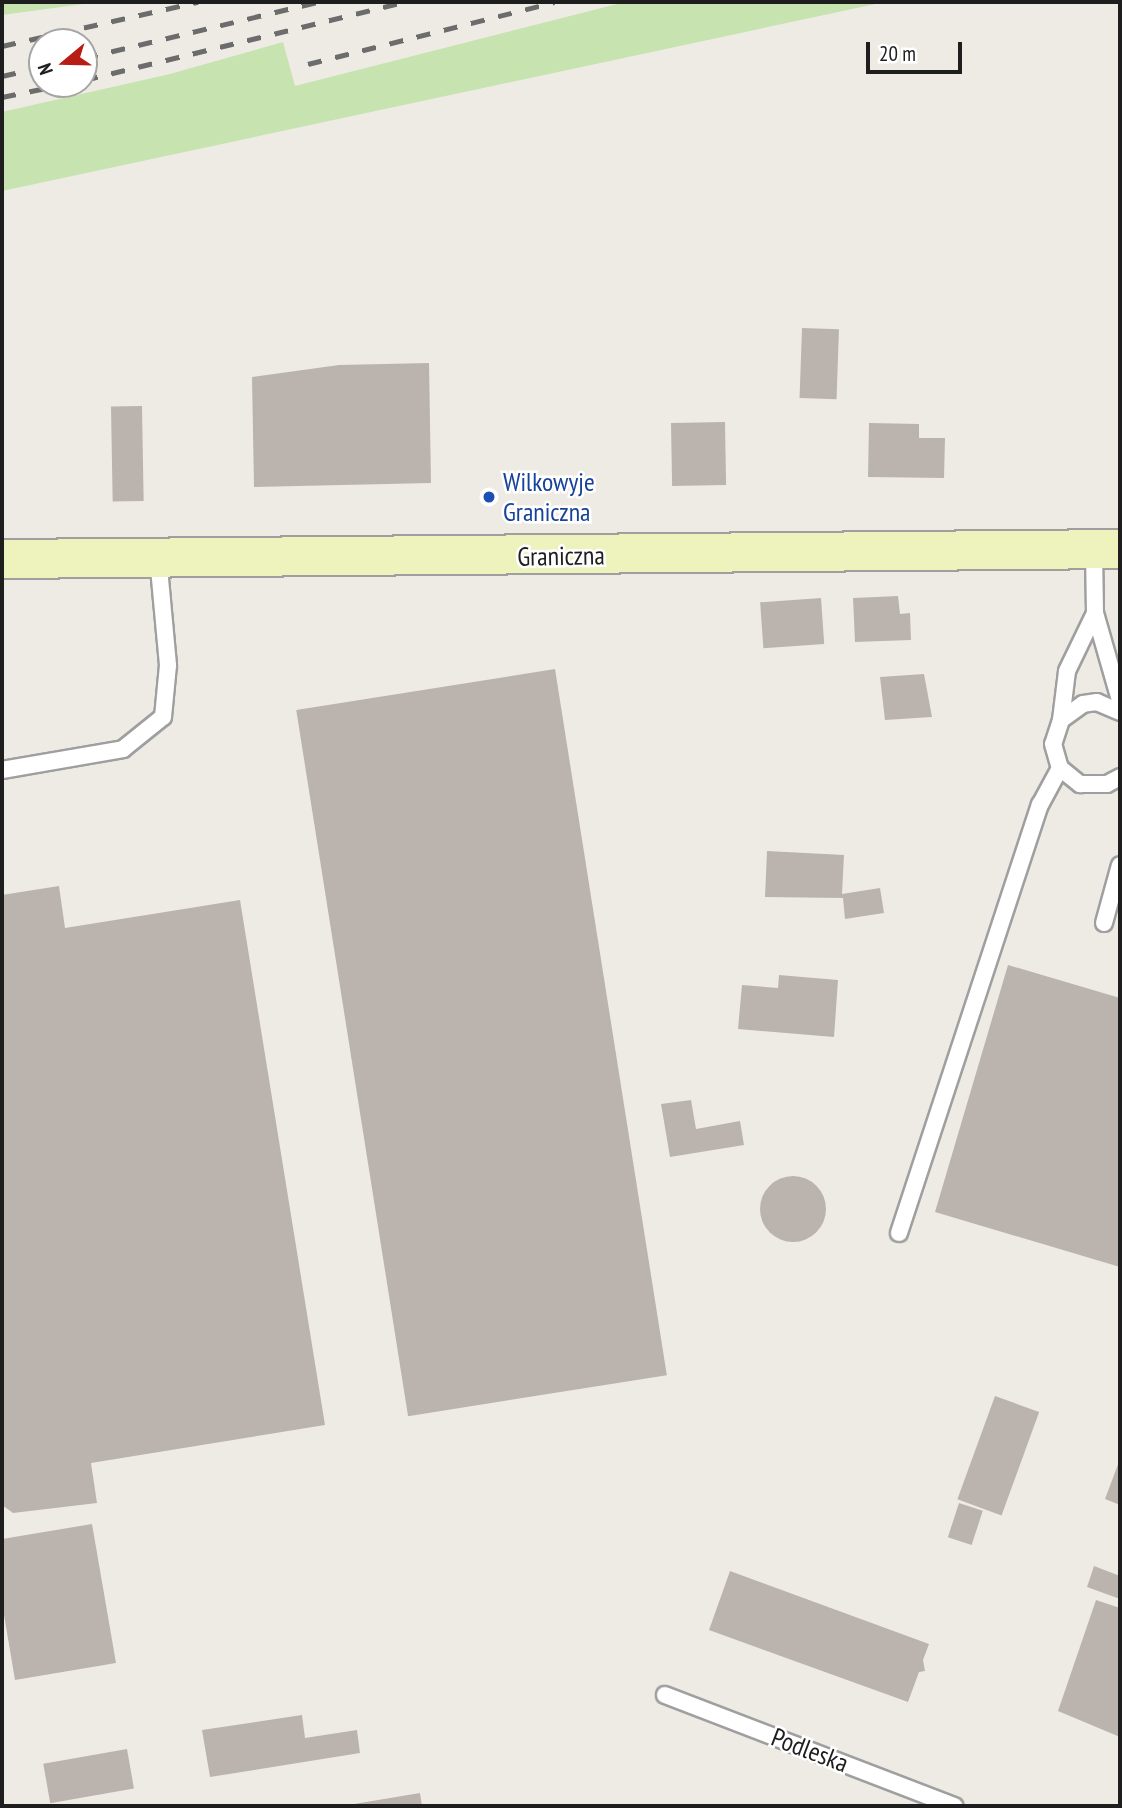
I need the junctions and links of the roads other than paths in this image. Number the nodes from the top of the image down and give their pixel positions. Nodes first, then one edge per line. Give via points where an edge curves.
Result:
1 (1107, 550) edge
2 (158, 558) junction
3 (2, 559) edge
4 (1095, 613) junction
5 (1120, 701) edge
6 (1120, 712) edge
7 (1061, 720) junction
8 (1060, 768) junction
9 (2, 770) edge
10 (1120, 777) edge
11 (1120, 865) edge
12 (1104, 923) dead end
13 (899, 1233) dead end
14 (665, 1695) dead end
15 (954, 1806) edge

1 - 2 street, Graniczna
1 - 4 lane
2 - 3 street, Graniczna
2 - 9 lane via 168,665 163,717 123,749
4 - 5 lane
4 - 7 lane via 1067,671
6 - 7 lane via 1097,702 1083,704
7 - 8 lane via 1053,744
8 - 10 lane via 1069,778 1093,786
8 - 13 lane via 1040,805
11 - 12 lane
14 - 15 lane, Podleska

